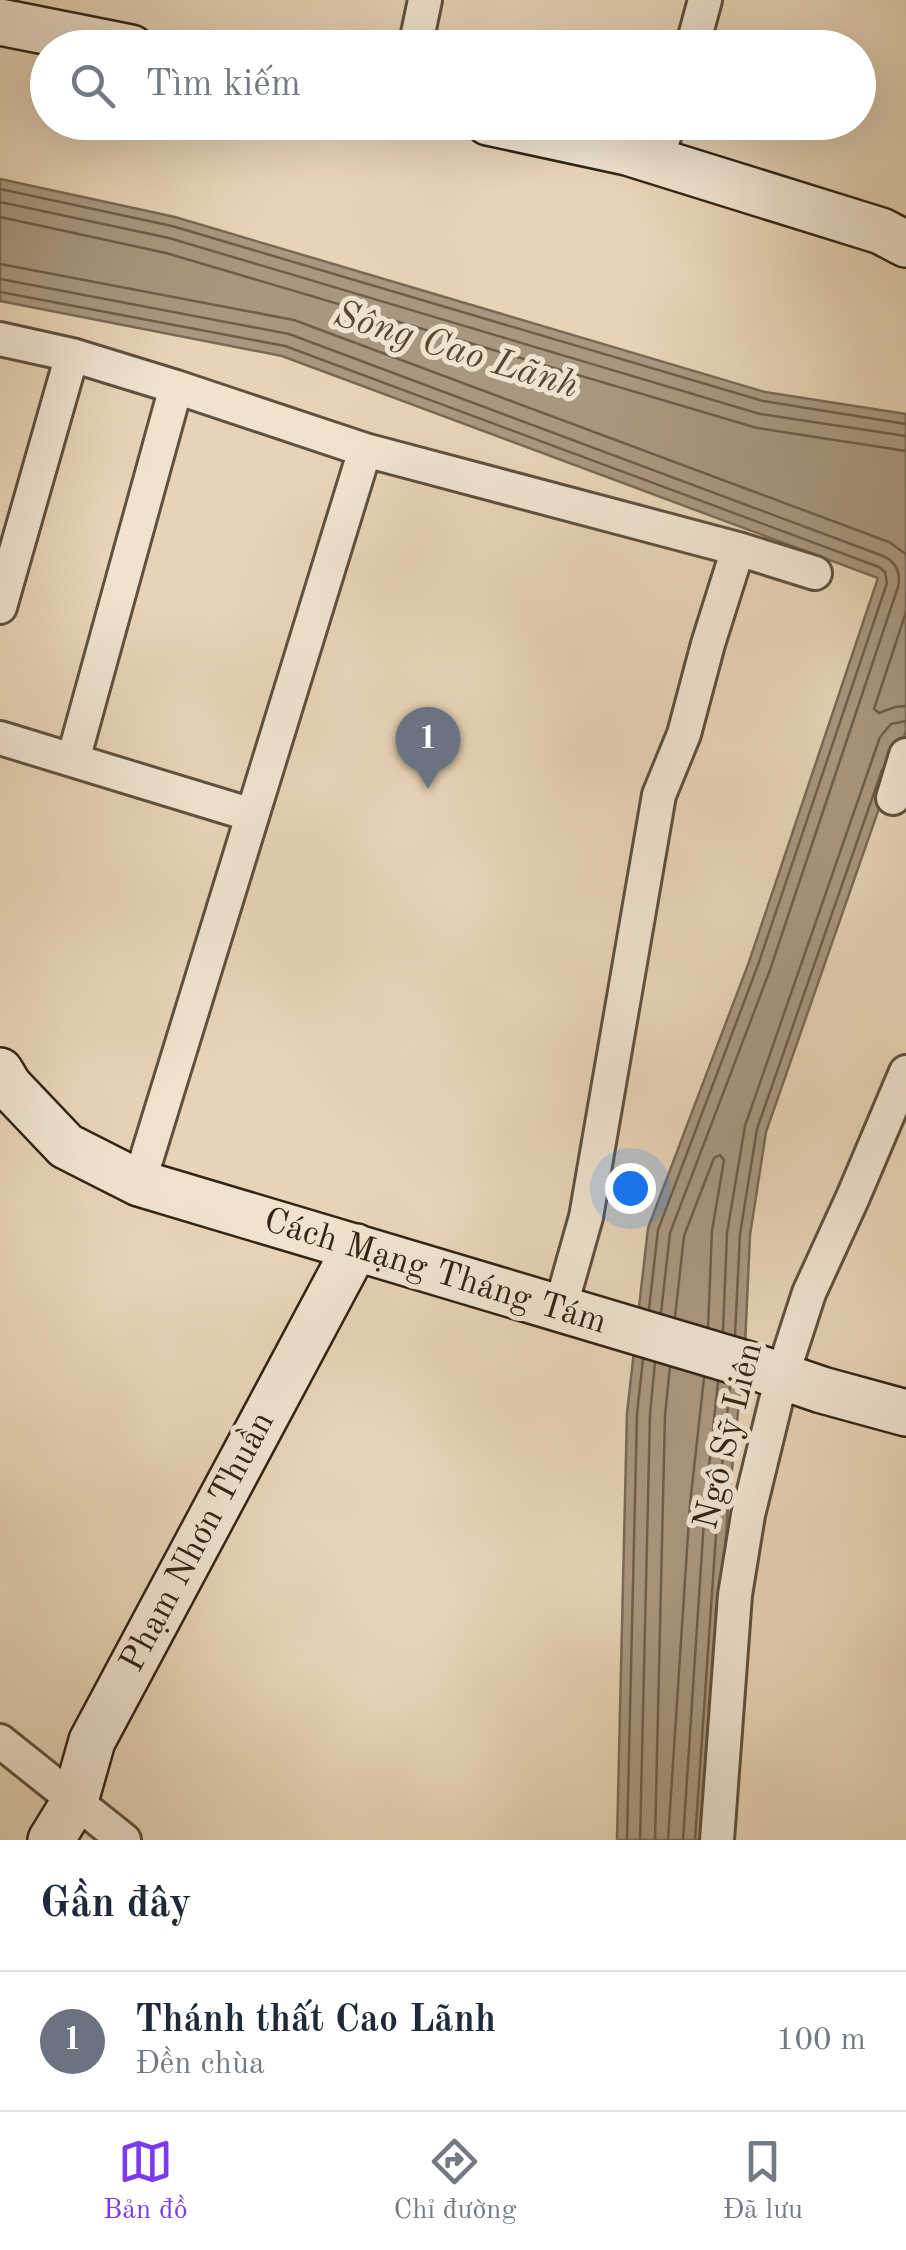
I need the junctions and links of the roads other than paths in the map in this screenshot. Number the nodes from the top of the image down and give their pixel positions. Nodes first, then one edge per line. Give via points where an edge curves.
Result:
1 (426, 0) edge
2 (706, 0) edge
3 (0, 22) edge
4 (40, 30) edge
5 (419, 30) edge
6 (697, 30) edge
7 (571, 140) edge
8 (663, 142) edge
9 (906, 244) edge
10 (0, 339) edge
11 (72, 355) junction
12 (176, 386) junction
13 (365, 450) junction
14 (738, 549) junction
15 (815, 573) dead end
16 (0, 607) edge
17 (0, 738) edge
18 (906, 755) edge
19 (73, 760) junction
20 (892, 798) dead end
21 (252, 815) junction
22 (0, 1072) edge
23 (906, 1072) edge
24 (139, 1183) junction
25 (356, 1247) junction
26 (570, 1312) junction
27 (765, 1370) junction
28 (906, 1411) edge
29 (0, 1742) edge
30 (75, 1800) junction
31 (51, 1840) edge
32 (124, 1840) edge
33 (717, 1840) edge

1 - 5 street
2 - 6 street
3 - 4 street
7 - 8 street via 627,152
8 - 9 street
10 - 11 street
11 - 12 street
11 - 16 street
12 - 13 street
12 - 19 street
13 - 14 street
13 - 21 street
14 - 15 street
14 - 26 street via 660,795
17 - 19 street
18 - 20 street
19 - 21 street
21 - 24 street
22 - 24 street, Cách Mạng Tháng Tám via 66,1146
23 - 27 street, Ngô Sỹ Liên via 809,1293
24 - 25 street, Cách Mạng Tháng Tám
25 - 26 street, Cách Mạng Tháng Tám
25 - 30 street, Phạm Nhơn Thuần via 92,1741
26 - 27 street, Cách Mạng Tháng Tám
27 - 28 street, Cách Mạng Tháng Tám
27 - 33 street, Ngô Sỹ Liên via 735,1594
29 - 30 street
30 - 31 street, Phạm Nhơn Thuần
30 - 32 street

